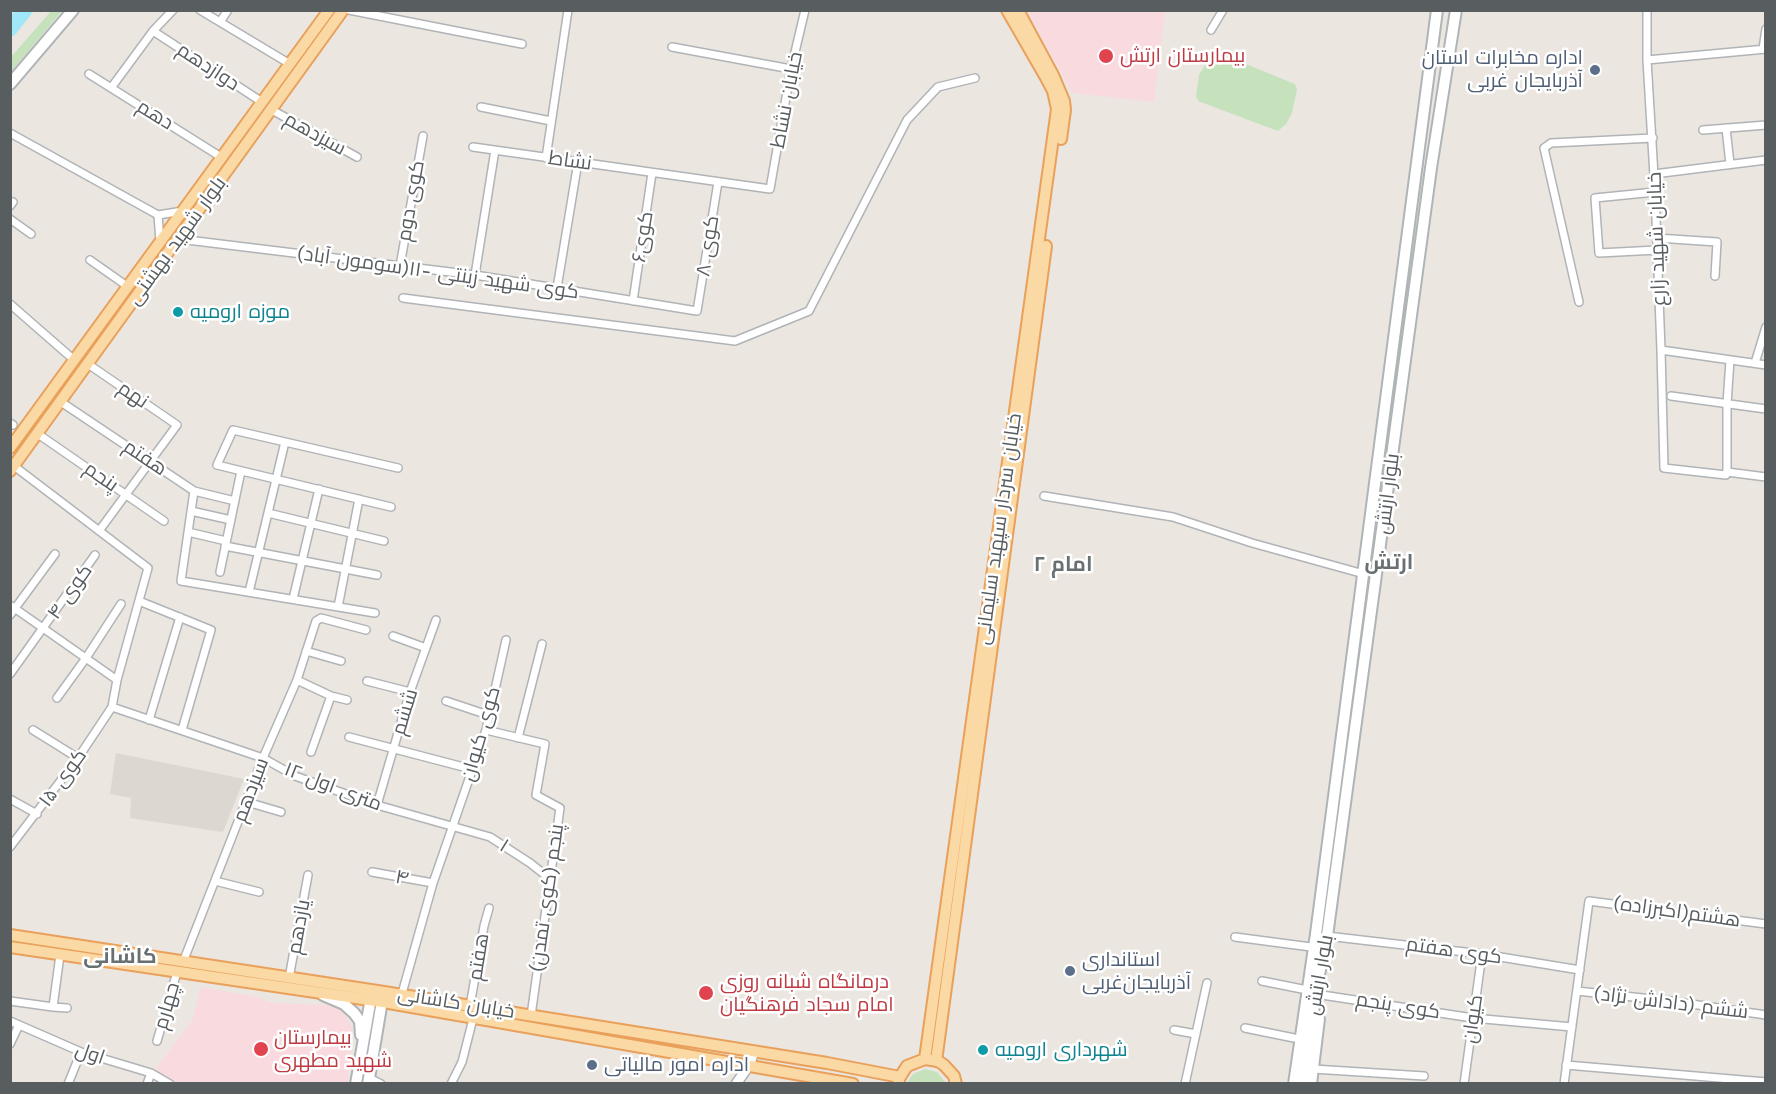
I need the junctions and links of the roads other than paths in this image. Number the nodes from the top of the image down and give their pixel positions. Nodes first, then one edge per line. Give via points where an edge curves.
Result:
1 (73, 10) edge
2 (172, 10) edge
3 (200, 10) edge
4 (228, 10) edge
5 (329, 10) edge
6 (343, 10) edge
7 (348, 10) edge
8 (568, 10) edge
9 (806, 10) edge
10 (1007, 10) edge
11 (1018, 10) edge
12 (1222, 10) edge
13 (1437, 10) edge
14 (1456, 10) edge
15 (1647, 10) edge
16 (220, 22) junction
17 (326, 24) junction
18 (1766, 29) edge
19 (1211, 30) dead end
20 (153, 31) junction
21 (522, 44) dead end
22 (672, 47) dead end
23 (1764, 49) edge
24 (1647, 60) junction
25 (290, 64) junction
26 (791, 69) junction
27 (89, 74) dead end
28 (975, 78) dead end
29 (10, 84) edge
30 (1428, 86) junction
31 (111, 88) junction
32 (1444, 89) junction
33 (262, 102) junction
34 (481, 107) dead end
35 (272, 110) junction
36 (551, 121) junction
37 (1766, 125) edge
38 (1726, 128) junction
39 (1703, 130) dead end
40 (10, 133) edge
41 (423, 136) dead end
42 (1653, 138) junction
43 (473, 147) dead end
44 (495, 150) junction
45 (221, 157) junction
46 (357, 157) dead end
47 (546, 158) junction
48 (1766, 160) edge
49 (578, 162) junction
50 (1730, 164) junction
51 (1416, 166) junction
52 (1431, 168) junction
53 (652, 173) junction
54 (1654, 174) junction
55 (718, 182) junction
56 (770, 189) joint
57 (1655, 192) junction
58 (183, 211) junction
59 (158, 215) junction
60 (10, 219) edge
61 (31, 234) dead end
62 (1657, 238) junction
63 (179, 239) junction
64 (160, 242) junction
65 (1657, 250) junction
66 (90, 260) dead end
67 (400, 266) junction
68 (475, 275) junction
69 (1715, 276) dead end
70 (127, 286) junction
71 (557, 288) junction
72 (403, 298) dead end
73 (633, 301) junction
74 (1579, 302) dead end
75 (10, 304) edge
76 (697, 311) joint
77 (1766, 327) edge
78 (1661, 350) junction
79 (73, 359) junction
80 (1730, 360) junction
81 (1755, 363) junction
82 (88, 364) junction
83 (1766, 365) edge
84 (1671, 396) dead end
85 (61, 402) junction
86 (1727, 404) junction
87 (1766, 409) edge
88 (38, 434) junction
89 (285, 442) junction
90 (10, 448) edge
91 (150, 462) junction
92 (398, 468) dead end
93 (12, 469) edge
94 (241, 471) junction
95 (1727, 471) junction
96 (1766, 477) edge
97 (276, 479) junction
98 (319, 489) junction
99 (194, 491) junction
100 (126, 495) junction
101 (1044, 496) dead end
102 (359, 499) junction
103 (235, 501) junction
104 (391, 507) dead end
105 (191, 511) junction
106 (268, 513) junction
107 (231, 520) junction
108 (164, 521) dead end
109 (311, 524) junction
110 (99, 531) junction
111 (188, 532) junction
112 (352, 533) junction
113 (384, 541) dead end
114 (226, 543) junction
115 (259, 552) junction
116 (55, 554) dead end
117 (95, 555) dead end
118 (302, 560) junction
119 (346, 569) junction
120 (220, 572) dead end
121 (1364, 574) junction
122 (377, 575) dead end
123 (1377, 576) junction
124 (249, 592) junction
125 (293, 600) junction
126 (139, 601) junction
127 (121, 604) dead end
128 (338, 607) junction
129 (12, 609) edge
130 (375, 613) dead end
131 (180, 617) junction
132 (436, 620) dead end
133 (44, 629) junction
134 (366, 630) dead end
135 (393, 636) dead end
136 (506, 640) dead end
137 (542, 644) dead end
138 (426, 648) junction
139 (306, 651) junction
140 (86, 658) junction
141 (341, 661) dead end
142 (10, 674) edge
143 (117, 680) junction
144 (297, 680) junction
145 (366, 681) dead end
146 (410, 692) junction
147 (331, 696) junction
148 (57, 698) dead end
149 (347, 700) dead end
150 (446, 701) dead end
151 (112, 707) junction
152 (488, 715) junction
153 (149, 720) junction
154 (33, 730) dead end
155 (182, 730) junction
156 (486, 730) junction
157 (350, 737) dead end
158 (518, 738) junction
159 (394, 747) junction
160 (311, 752) dead end
161 (78, 758) junction
162 (264, 758) junction
163 (471, 769) junction
164 (10, 799) edge
165 (247, 802) junction
166 (377, 806) junction
167 (281, 812) dead end
168 (37, 814) junction
169 (453, 827) junction
170 (10, 847) edge
171 (372, 872) dead end
172 (308, 875) dead end
173 (549, 878) junction
174 (215, 881) junction
175 (433, 883) junction
176 (259, 892) dead end
177 (489, 908) dead end
178 (1766, 924) edge
179 (10, 935) edge
180 (1322, 935) junction
181 (1235, 937) dead end
182 (10, 947) edge
183 (1311, 947) junction
184 (1482, 954) junction
185 (60, 955) junction
186 (183, 962) junction
187 (1580, 970) junction
188 (177, 972) junction
189 (289, 978) junction
190 (1262, 981) dead end
191 (1207, 983) dead end
192 (1302, 988) junction
193 (1577, 991) junction
194 (317, 992) junction
195 (371, 995) junction
196 (1322, 995) junction
197 (383, 997) junction
198 (401, 1000) junction
199 (10, 1001) edge
200 (52, 1007) junction
201 (67, 1008) dead end
202 (473, 1010) junction
203 (1766, 1015) edge
204 (531, 1016) junction
205 (1473, 1017) junction
206 (10, 1021) edge
207 (19, 1025) junction
208 (1245, 1028) dead end
209 (1572, 1028) junction
210 (1174, 1030) dead end
211 (1196, 1034) junction
212 (1294, 1038) junction
213 (157, 1041) dead end
214 (10, 1044) edge
215 (362, 1047) junction
216 (754, 1051) junction
217 (81, 1052) junction
218 (930, 1060) junction
219 (750, 1064) junction
220 (1566, 1065) junction
221 (1313, 1069) junction
222 (151, 1073) junction
223 (1424, 1076) dead end
224 (899, 1080) edge
225 (369, 1081) edge
226 (1766, 1082) edge
227 (68, 1083) edge
228 (147, 1083) edge
229 (170, 1083) edge
230 (356, 1083) edge
231 (381, 1083) edge
232 (451, 1083) edge
233 (736, 1083) edge
234 (853, 1083) edge
235 (956, 1083) edge
236 (1185, 1083) edge
237 (1286, 1083) edge
238 (1294, 1083) edge
239 (1304, 1083) edge
240 (1311, 1083) edge
241 (1464, 1083) edge
242 (1564, 1083) edge

1 - 29 main road
2 - 20 street
3 - 16 street
4 - 16 street
5 - 17 main road, بلوار شهید بهشتی
6 - 17 main road, بلوار شهید بهشتی
7 - 21 street
8 - 36 street
9 - 26 street, خیابان نشاط
10 - 218 main road, خیابان سردار سپهبد سلیمانی via 1049,84 1057,109
11 - 218 main road, خیابان سردار سپهبد سلیمانی via 1053,75 1065,110
12 - 19 street
13 - 30 main road, بلوار ارتش
14 - 32 main road, بلوار ارتش
15 - 24 street, خیابان شهید زارع
16 - 25 street
17 - 25 main road, بلوار شهید بهشتی
17 - 35 main road, بلوار شهید بهشتی
18 - 23 street
20 - 31 street
20 - 33 street, دوازدهم
22 - 26 street
23 - 24 street
24 - 42 street, خیابان شهید زارع
25 - 33 main road, بلوار شهید بهشتی
26 - 56 street, خیابان نشاط
27 - 31 street, دهم
28 - 72 street via 938,87 907,120 809,311 735,341
30 - 32 main road
30 - 51 main road, بلوار ارتش
31 - 45 street, دهم
32 - 52 main road, بلوار ارتش
33 - 45 main road, بلوار شهید بهشتی
34 - 36 street
35 - 46 street, سیزدهم
35 - 63 main road, بلوار شهید بهشتی
36 - 47 street
37 - 38 street
38 - 39 street
38 - 50 street
40 - 59 street
41 - 67 street, کوی دوم
42 - 54 street, خیابان شهید زارع
42 - 74 street via 1551,143 1544,148
43 - 44 street, نشاط
44 - 47 street, نشاط
44 - 68 street
45 - 58 main road, بلوار شهید بهشتی
47 - 49 street, نشاط
48 - 50 street
49 - 53 street, نشاط
49 - 71 street
50 - 54 street
51 - 52 main road
51 - 121 main road, بلوار ارتش
52 - 123 main road, بلوار ارتش
53 - 55 street, نشاط
53 - 73 street, کوی۶
54 - 57 street, خیابان شهید زارع
55 - 56 street, نشاط
55 - 76 street, کوی ۸
57 - 62 street, خیابان شهید زارع
57 - 65 street via 1595,198 1599,253
58 - 59 street
58 - 64 main road, بلوار شهید بهشتی
59 - 64 street
60 - 61 street
62 - 65 street, خیابان شهید زارع
62 - 69 street via 1717,242
63 - 67 street, کوی شهید زینتی -۱۱(سومون آباد)
63 - 82 main road, بلوار شهید بهشتی
64 - 70 main road, بلوار شهید بهشتی
65 - 78 street, خیابان شهید زارع
66 - 70 street
67 - 68 street, کوی شهید زینتی -۱۱(سومون آباد)
68 - 71 street, کوی شهید زینتی -۱۱(سومون آباد)
70 - 79 main road, بلوار شهید بهشتی
71 - 73 street, کوی شهید زینتی -۱۱(سومون آباد)
73 - 76 street, کوی شهید زینتی -۱۱(سومون آباد)
75 - 79 street
77 - 81 street
78 - 80 street
78 - 95 street, خیابان شهید زارع via 1664,468 1726,475
79 - 90 main road, بلوار شهید بهشتی
80 - 81 street
80 - 86 street
81 - 83 street
82 - 85 main road, بلوار شهید بهشتی
82 - 91 street, نهم via 177,425
84 - 86 street
85 - 88 main road, بلوار شهید بهشتی
85 - 91 street, هفتم
86 - 87 street
86 - 95 street
88 - 93 main road, بلوار شهید بهشتی
88 - 100 street, پنجم
89 - 92 street
89 - 94 street via 232,430 217,465
89 - 97 street
91 - 99 street, هفتم
91 - 100 street
93 - 110 street
94 - 97 street
94 - 103 street
95 - 96 street
97 - 98 street
97 - 106 street
98 - 102 street
98 - 109 street
99 - 103 street, هفتم
99 - 105 street
100 - 108 street, پنجم
100 - 110 street
101 - 121 street via 1173,517
102 - 104 street
102 - 112 street
103 - 107 street
105 - 107 street
105 - 111 street
106 - 109 street
106 - 115 street
107 - 114 street
109 - 112 street
109 - 118 street
110 - 126 street via 148,568
111 - 114 street
111 - 124 street via 181,581
112 - 113 street
112 - 119 street
114 - 115 street
114 - 120 street
115 - 118 street
115 - 124 street
116 - 129 street
117 - 133 street, کوی ۴
118 - 119 street
118 - 125 street
119 - 122 street
119 - 128 street
121 - 123 main road
121 - 180 main road, بلوار ارتش
123 - 180 main road, بلوار ارتش
124 - 125 street
125 - 128 street
126 - 131 street
126 - 143 street
127 - 140 street
128 - 130 street
129 - 133 street
131 - 153 street
131 - 155 street via 211,630
132 - 138 street, ششم
133 - 140 street
133 - 142 street, کوی ۴
134 - 139 street, سیزدهم via 318,618
135 - 138 street
136 - 152 street, کوی کیوان
137 - 158 street
138 - 146 street, ششم
139 - 141 street
139 - 144 street, سیزدهم
140 - 143 street
140 - 148 street
143 - 151 street
144 - 147 street
144 - 162 street, سیزدهم
145 - 146 street
146 - 159 street, ششم
147 - 149 street
147 - 160 street
150 - 152 street
151 - 153 street, ۱۲ متری اول
151 - 161 street, کوی ۱۵
152 - 156 street, کوی کیوان
153 - 155 street, ۱۲ متری اول
154 - 161 street
155 - 162 street, ۱۲ متری اول
156 - 158 street
156 - 163 street, کوی کیوان
157 - 159 street
158 - 173 street, پنجم (کوی تمدن) via 545,744 536,795 560,808
159 - 163 street
159 - 166 street, ششم
161 - 168 street, کوی ۱۵
162 - 165 street, سیزدهم
162 - 166 street, ۱۲ متری اول via 295,776
163 - 169 street, کوی کیوان
164 - 168 street
165 - 167 street
165 - 174 street, سیزدهم
166 - 169 street, ۱۲ متری اول
168 - 170 street, کوی ۱۵
169 - 173 street, ۱ via 490,837
169 - 175 street, کوی کیوان
171 - 175 street, ۴
172 - 189 street, یازدهم
173 - 204 street, پنجم (کوی تمدن)
174 - 176 street
174 - 186 street, سیزدهم
175 - 198 street, کوی کیوان
177 - 202 street, هفتم
178 - 187 street, هشتم(اکبرزاده) via 1589,901
179 - 186 main road, خیابان کاشانی
180 - 183 main road
180 - 184 street, کوی هفتم
180 - 196 main road
180 - 238 main road, بلوار ارتش
180 - 239 main road, بلوار ارتش
181 - 183 street
182 - 185 main road, خیابان کاشانی
183 - 192 main road
184 - 187 street, کوی هفتم
184 - 205 street, کیوان
185 - 188 main road, خیابان کاشانی
185 - 200 street
186 - 189 main road, خیابان کاشانی
187 - 193 street
188 - 194 main road, خیابان کاشانی
188 - 213 street, چهارم
189 - 195 main road, خیابان کاشانی
190 - 192 street
191 - 211 street
192 - 212 main road
193 - 203 street, ششم (داداش نژاد)
193 - 209 street
194 - 195 main road, خیابان کاشانی
194 - 215 main road via 354,1013 360,1022
195 - 197 main road, خیابان کاشانی
195 - 215 main road
196 - 205 street, کوی پنجم
196 - 221 main road
197 - 198 main road, خیابان کاشانی
197 - 225 main road
198 - 202 main road, خیابان کاشانی
199 - 200 street
200 - 201 street
202 - 204 main road, خیابان کاشانی
202 - 219 main road
202 - 232 street, هفتم via 462,1062
204 - 216 main road, خیابان کاشانی
205 - 209 street, کوی پنجم
205 - 241 street, کیوان
206 - 207 street, اول
207 - 214 street
207 - 217 street, اول
208 - 212 street
209 - 220 street
210 - 211 street
211 - 236 street
212 - 237 main road
215 - 230 main road
216 - 219 street
216 - 224 main road, خیابان کاشانی
217 - 222 street, اول
217 - 227 street
218 - 224 main road via 907,1066
218 - 235 main road via 950,1070
219 - 233 street
219 - 234 main road
220 - 226 street
220 - 242 street
221 - 223 street
221 - 240 main road
222 - 228 street
222 - 229 street, اول
225 - 231 street

